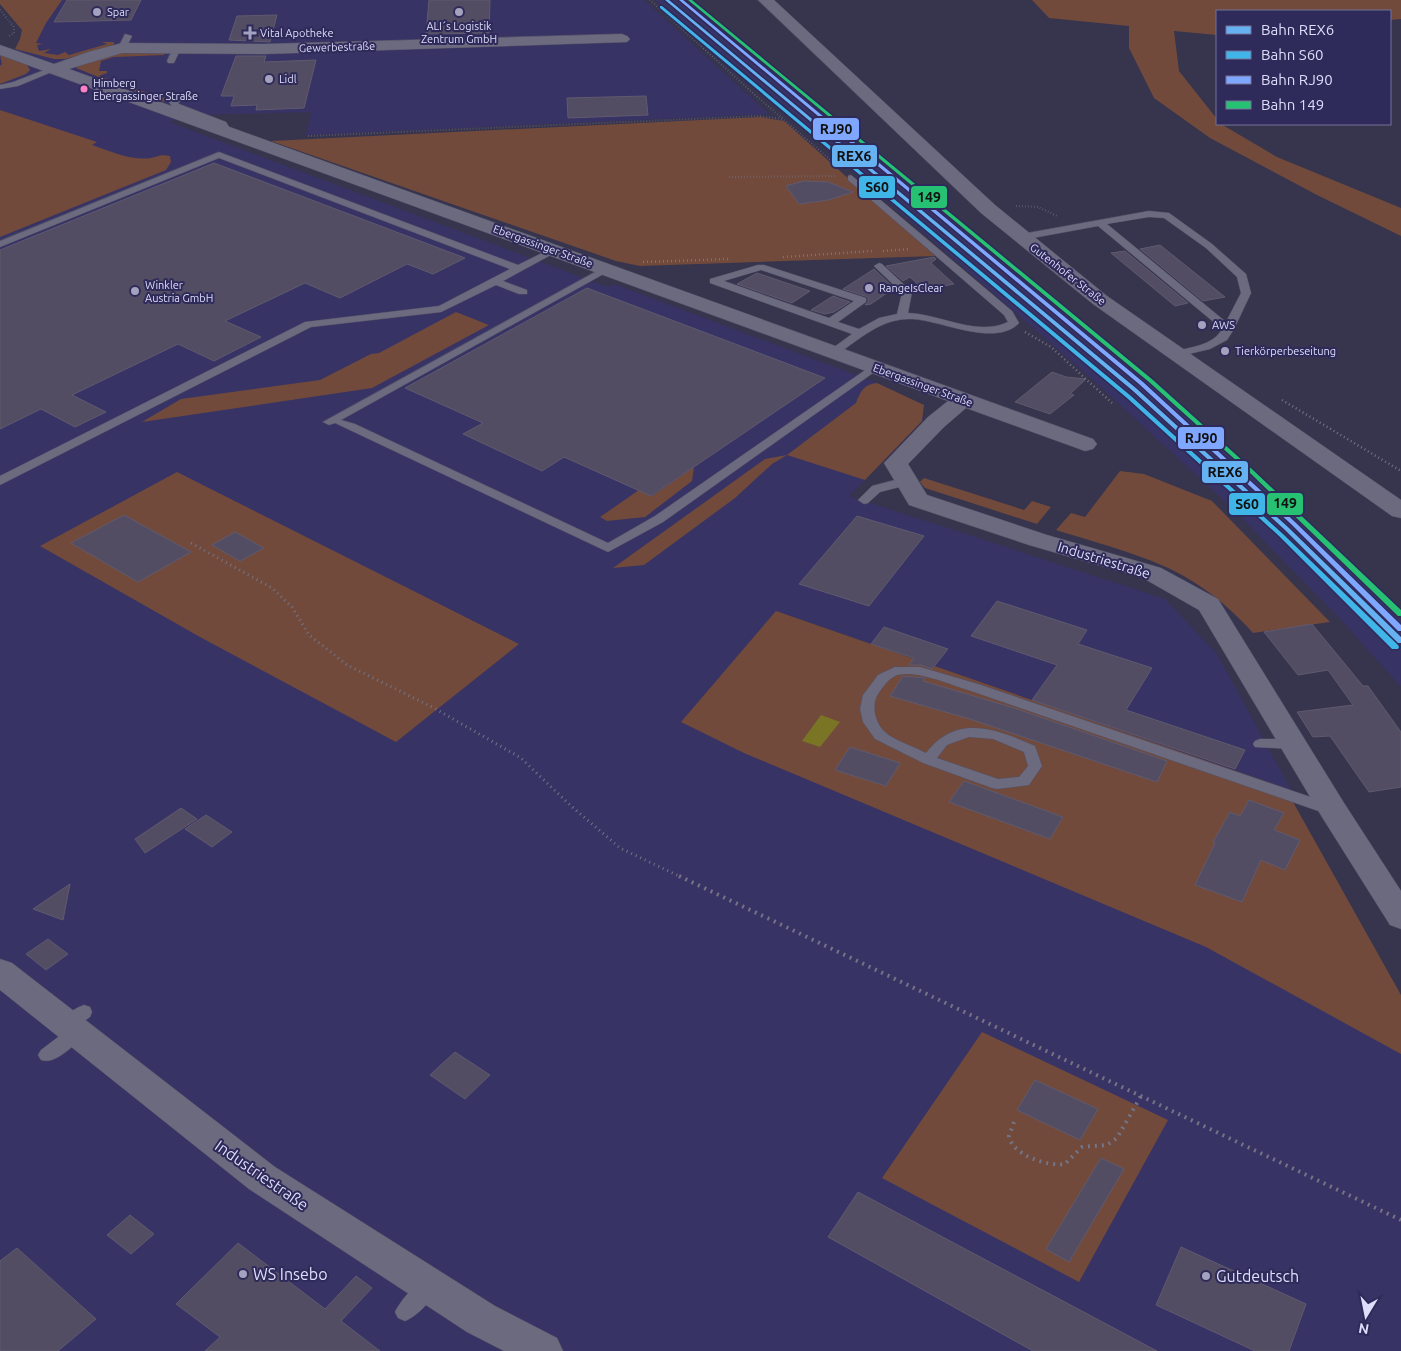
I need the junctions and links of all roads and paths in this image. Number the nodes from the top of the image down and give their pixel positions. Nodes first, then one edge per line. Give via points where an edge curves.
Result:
1 (650, 0) edge
2 (765, 0) edge
3 (0, 10) edge
4 (622, 39) dead end
5 (3, 44) edge
6 (54, 69) junction
7 (0, 87) edge
8 (186, 95) dead end
9 (783, 119) junction
10 (228, 132) junction
11 (308, 136) dead end
12 (729, 177) dead end
13 (852, 178) junction
14 (988, 210) junction
15 (1061, 220) dead end
16 (1100, 223) junction
17 (1022, 237) junction
18 (0, 244) edge
19 (554, 250) junction
20 (879, 266) dead end
21 (518, 269) junction
22 (606, 269) junction
23 (495, 281) junction
24 (523, 292) dead end
25 (902, 316) junction
26 (831, 322) junction
27 (1008, 328) junction
28 (1229, 328) junction
29 (861, 332) junction
30 (834, 352) junction
31 (1176, 354) junction
32 (875, 368) junction
33 (963, 400) junction
34 (1112, 404) dead end
35 (1084, 444) dead end
36 (0, 481) edge
37 (906, 481) junction
38 (864, 500) dead end
39 (1401, 511) edge
40 (191, 543) dead end
41 (1260, 744) dead end
42 (1293, 744) junction
43 (928, 760) junction
44 (1333, 810) junction
45 (1401, 917) edge
46 (0, 972) edge
47 (76, 1023) junction
48 (47, 1055) dead end
49 (1141, 1096) junction
50 (1014, 1122) dead end
51 (1401, 1220) edge
52 (429, 1286) junction
53 (405, 1312) dead end
54 (543, 1351) edge

1 - 9 path
2 - 14 street, Gutenhofer Straße
3 - 5 path via 14,27 14,33
4 - 6 street, Gewerbestraße via 272,49 207,44 174,55 125,42
5 - 6 street, Ebergassinger Straße
6 - 7 lane
6 - 10 street, Ebergassinger Straße
8 - 10 lane via 173,102 176,106 223,124
9 - 11 path via 760,116
9 - 13 path
10 - 19 street, Ebergassinger Straße
12 - 13 path
13 - 27 lane via 1008,313 1014,322
14 - 15 path via 1029,205 1048,209
14 - 17 street, Gutenhofer Straße
16 - 17 lane
16 - 28 lane
16 - 28 lane via 1149,214 1166,215 1209,246 1242,276 1246,293
17 - 31 street, Gutenhofer Straße via 1100,300
18 - 21 lane via 219,155
19 - 21 lane
19 - 22 street, Ebergassinger Straße
20 - 25 lane via 907,292
21 - 23 lane
22 - 30 street, Ebergassinger Straße
22 - 32 lane via 335,422 351,426 608,548 659,520
23 - 24 lane
23 - 36 lane via 441,308 309,324
25 - 27 lane via 937,319 983,331
25 - 29 lane
26 - 26 lane via 862,300 761,267 714,281
26 - 29 lane
27 - 34 path via 1027,332 1051,347
28 - 31 lane via 1217,342
29 - 30 lane
30 - 32 street, Ebergassinger Straße
31 - 39 street, Gutenhofer Straße
32 - 33 street, Ebergassinger Straße
33 - 35 street, Ebergassinger Straße
33 - 37 street, Industriestraße via 896,463
37 - 38 lane via 876,489
37 - 42 street, Industriestraße via 918,500 1152,573 1209,605
40 - 49 path via 272,588 292,607 309,635 347,665 434,708 521,758 620,848
41 - 42 lane
42 - 44 street, Industriestraße
43 - 43 lane via 942,742 968,732 995,734 1030,750 1034,766 1024,781 997,784
43 - 44 lane via 880,736 870,722 867,709 870,695 883,678 895,671 920,671 973,687
44 - 45 street, Industriestraße
46 - 47 street, Industriestraße
47 - 48 lane
47 - 52 street, Industriestraße via 262,1178
49 - 50 path via 1113,1142 1077,1150 1066,1164 1046,1163 1013,1146 1008,1136
49 - 51 path
52 - 53 lane
52 - 54 street, Industriestraße via 481,1319

